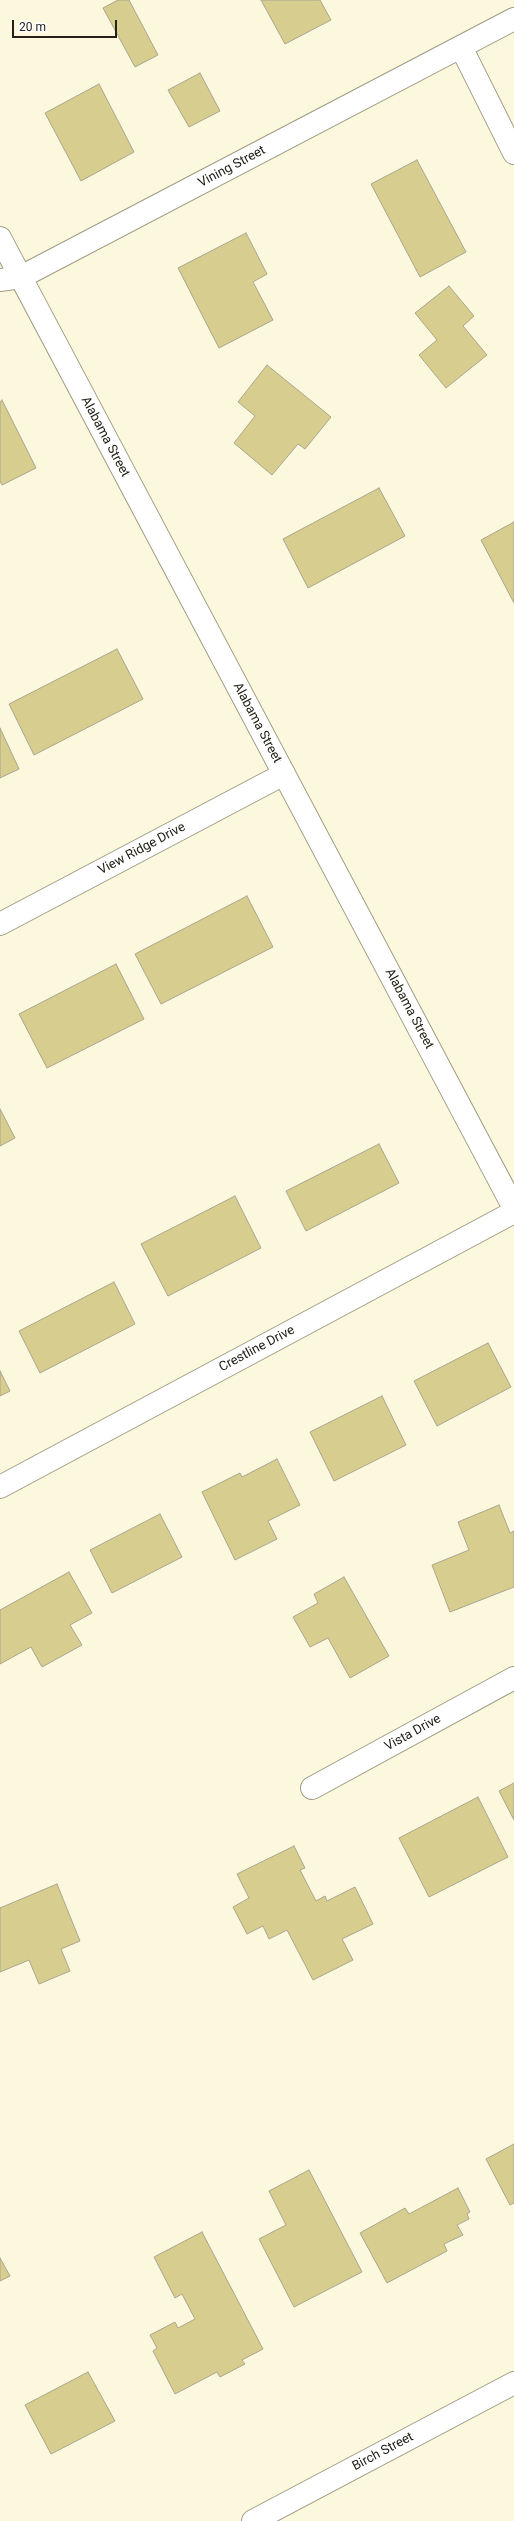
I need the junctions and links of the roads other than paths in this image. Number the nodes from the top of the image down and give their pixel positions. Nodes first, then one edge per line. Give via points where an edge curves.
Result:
1 (514, 19) edge
2 (461, 47) junction
3 (514, 153) edge
4 (0, 238) edge
5 (10, 278) edge
6 (284, 774) junction
7 (0, 924) edge
8 (514, 1208) edge
9 (514, 1212) edge
10 (0, 1487) edge
11 (514, 1678) edge
12 (312, 1788) dead end
13 (514, 2383) edge
14 (253, 2521) edge

1 - 2 street, Vining Street
2 - 3 street
2 - 5 street, Vining Street
4 - 5 street, Alabama Street
5 - 6 street, Alabama Street
6 - 7 street, View Ridge Drive
6 - 8 street, Alabama Street
9 - 10 street, Crestline Drive
11 - 12 street, Vista Drive
13 - 14 street, Birch Street

